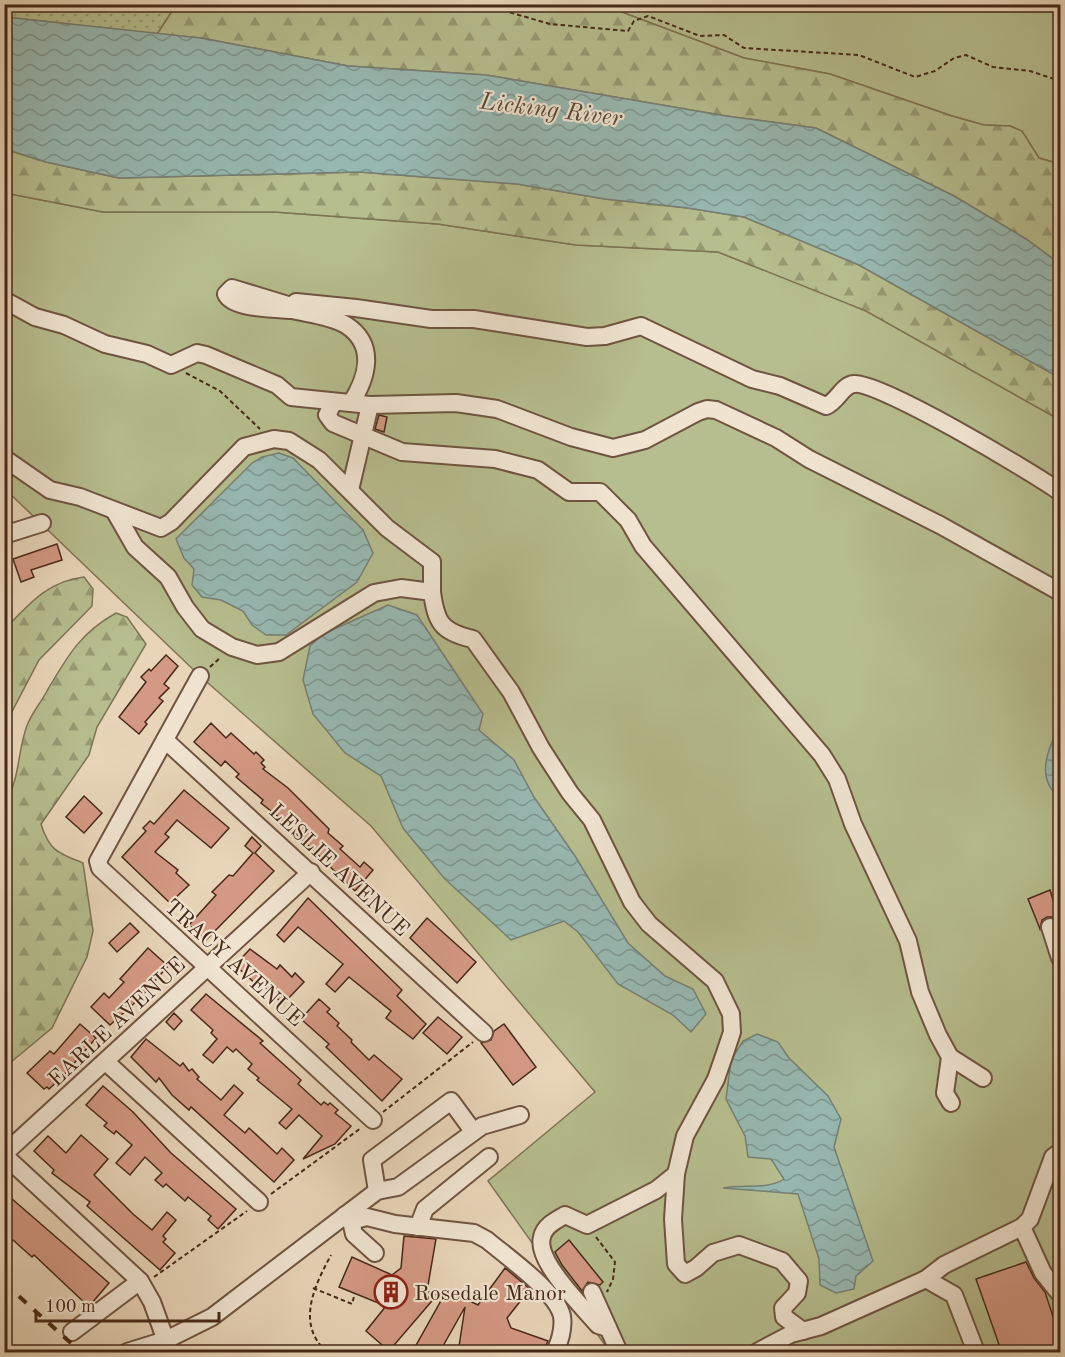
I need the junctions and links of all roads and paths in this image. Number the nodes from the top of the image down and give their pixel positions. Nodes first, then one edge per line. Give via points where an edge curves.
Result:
1 (481, 4) edge
2 (1060, 81) edge
3 (4, 300) edge
4 (171, 365) junction
5 (343, 403) junction
6 (370, 405) junction
7 (363, 437) junction
8 (274, 439) junction
9 (4, 458) edge
10 (350, 490) junction
11 (1060, 492) edge
12 (115, 512) junction
13 (42, 523) dead end
14 (4, 535) edge
15 (432, 592) junction
16 (1060, 592) edge
17 (232, 647) junction
18 (200, 676) joint
19 (165, 740) junction
20 (311, 873) junction
21 (1050, 927) dead end
22 (1060, 958) edge
23 (208, 967) junction
24 (481, 1036) joint
25 (950, 1057) junction
26 (106, 1062) junction
27 (983, 1078) dead end
28 (951, 1102) dead end
29 (520, 1115) dead end
30 (373, 1120) junction
31 (474, 1131) junction
32 (4, 1154) edge
33 (489, 1157) dead end
34 (1057, 1164) edge
35 (676, 1174) junction
36 (377, 1191) junction
37 (259, 1202) junction
38 (348, 1218) junction
39 (587, 1225) junction
40 (418, 1227) junction
41 (1022, 1227) junction
42 (375, 1253) dead end
43 (331, 1255) dead end
44 (926, 1279) junction
45 (140, 1281) junction
46 (313, 1288) junction
47 (355, 1293) dead end
48 (1060, 1294) edge
49 (594, 1297) joint
50 (608, 1328) junction
51 (803, 1331) junction
52 (72, 1332) dead end
53 (168, 1346) edge
54 (127, 1353) edge
55 (327, 1353) edge
56 (555, 1353) edge
57 (619, 1353) edge
58 (757, 1353) edge
59 (976, 1353) edge

1 - 2 path via 550,24 628,31 634,21 648,16 700,36 724,34 744,48 859,55 915,77 966,55 993,67 1030,71
3 - 4 street via 105,344 147,354
4 - 5 street via 197,353 277,385 291,397
4 - 8 path via 220,391 250,423
5 - 6 street
5 - 7 street via 327,415 333,423
5 - 11 street via 364,383 368,364 358,336 332,319 291,308 296,302 431,319 474,319 587,337 640,326 752,379 780,386 826,406 834,403 847,385 856,383 905,402
6 - 7 street
6 - 16 street via 456,403 497,409 613,448 645,440 698,412 716,410 776,438
7 - 10 street
7 - 25 street via 402,452 523,465 538,470 569,492 600,492 614,504 644,546 822,755 837,779 853,824 908,941 920,992
8 - 10 street via 289,441 320,460
8 - 12 street via 244,447 161,528
9 - 12 street via 50,490
10 - 15 street via 387,528 432,562
12 - 17 street via 135,547 168,577 202,630
13 - 14 street
15 - 17 street via 400,588 374,593 279,652 257,655
15 - 35 street via 435,614 444,628 473,639 512,692 541,748 592,820 632,902 649,924 715,981 723,994 731,1014 732,1032 716,1079 685,1136
17 - 18 path
18 - 19 street, TRACY AVENUE
19 - 20 street, LESLIE AVENUE
19 - 23 street, TRACY AVENUE via 98,861 100,868
20 - 23 street, EARLE AVENUE
20 - 24 street, LESLIE AVENUE
21 - 22 street
23 - 26 street, EARLE AVENUE
23 - 30 street, TRACY AVENUE
24 - 30 path
25 - 27 street
25 - 28 street via 945,1093
26 - 32 street, EARLE AVENUE
26 - 37 street
29 - 31 street
30 - 37 path
31 - 36 street via 398,1186
31 - 36 street via 451,1101 372,1160
32 - 45 street
33 - 40 street via 425,1209
34 - 41 street via 1030,1219
35 - 39 street via 656,1190
35 - 51 street via 676,1264 685,1274 713,1253 739,1245 782,1261 799,1281 796,1293 783,1308 784,1317
36 - 38 street
37 - 45 path via 150,1279
38 - 40 street via 367,1217
38 - 42 street via 354,1234
38 - 53 street
39 - 49 path via 615,1262 606,1295
39 - 50 street via 565,1215 552,1222 542,1237 543,1254 598,1325
40 - 56 street via 474,1233 542,1288 555,1301 562,1319
41 - 44 street via 944,1265
41 - 48 street via 1042,1273
43 - 46 path
44 - 51 street
44 - 59 street via 954,1295
45 - 52 street
45 - 53 street
46 - 47 path via 352,1304
46 - 55 path via 309,1309 313,1332
49 - 50 street
50 - 57 street
51 - 58 street
53 - 54 street

